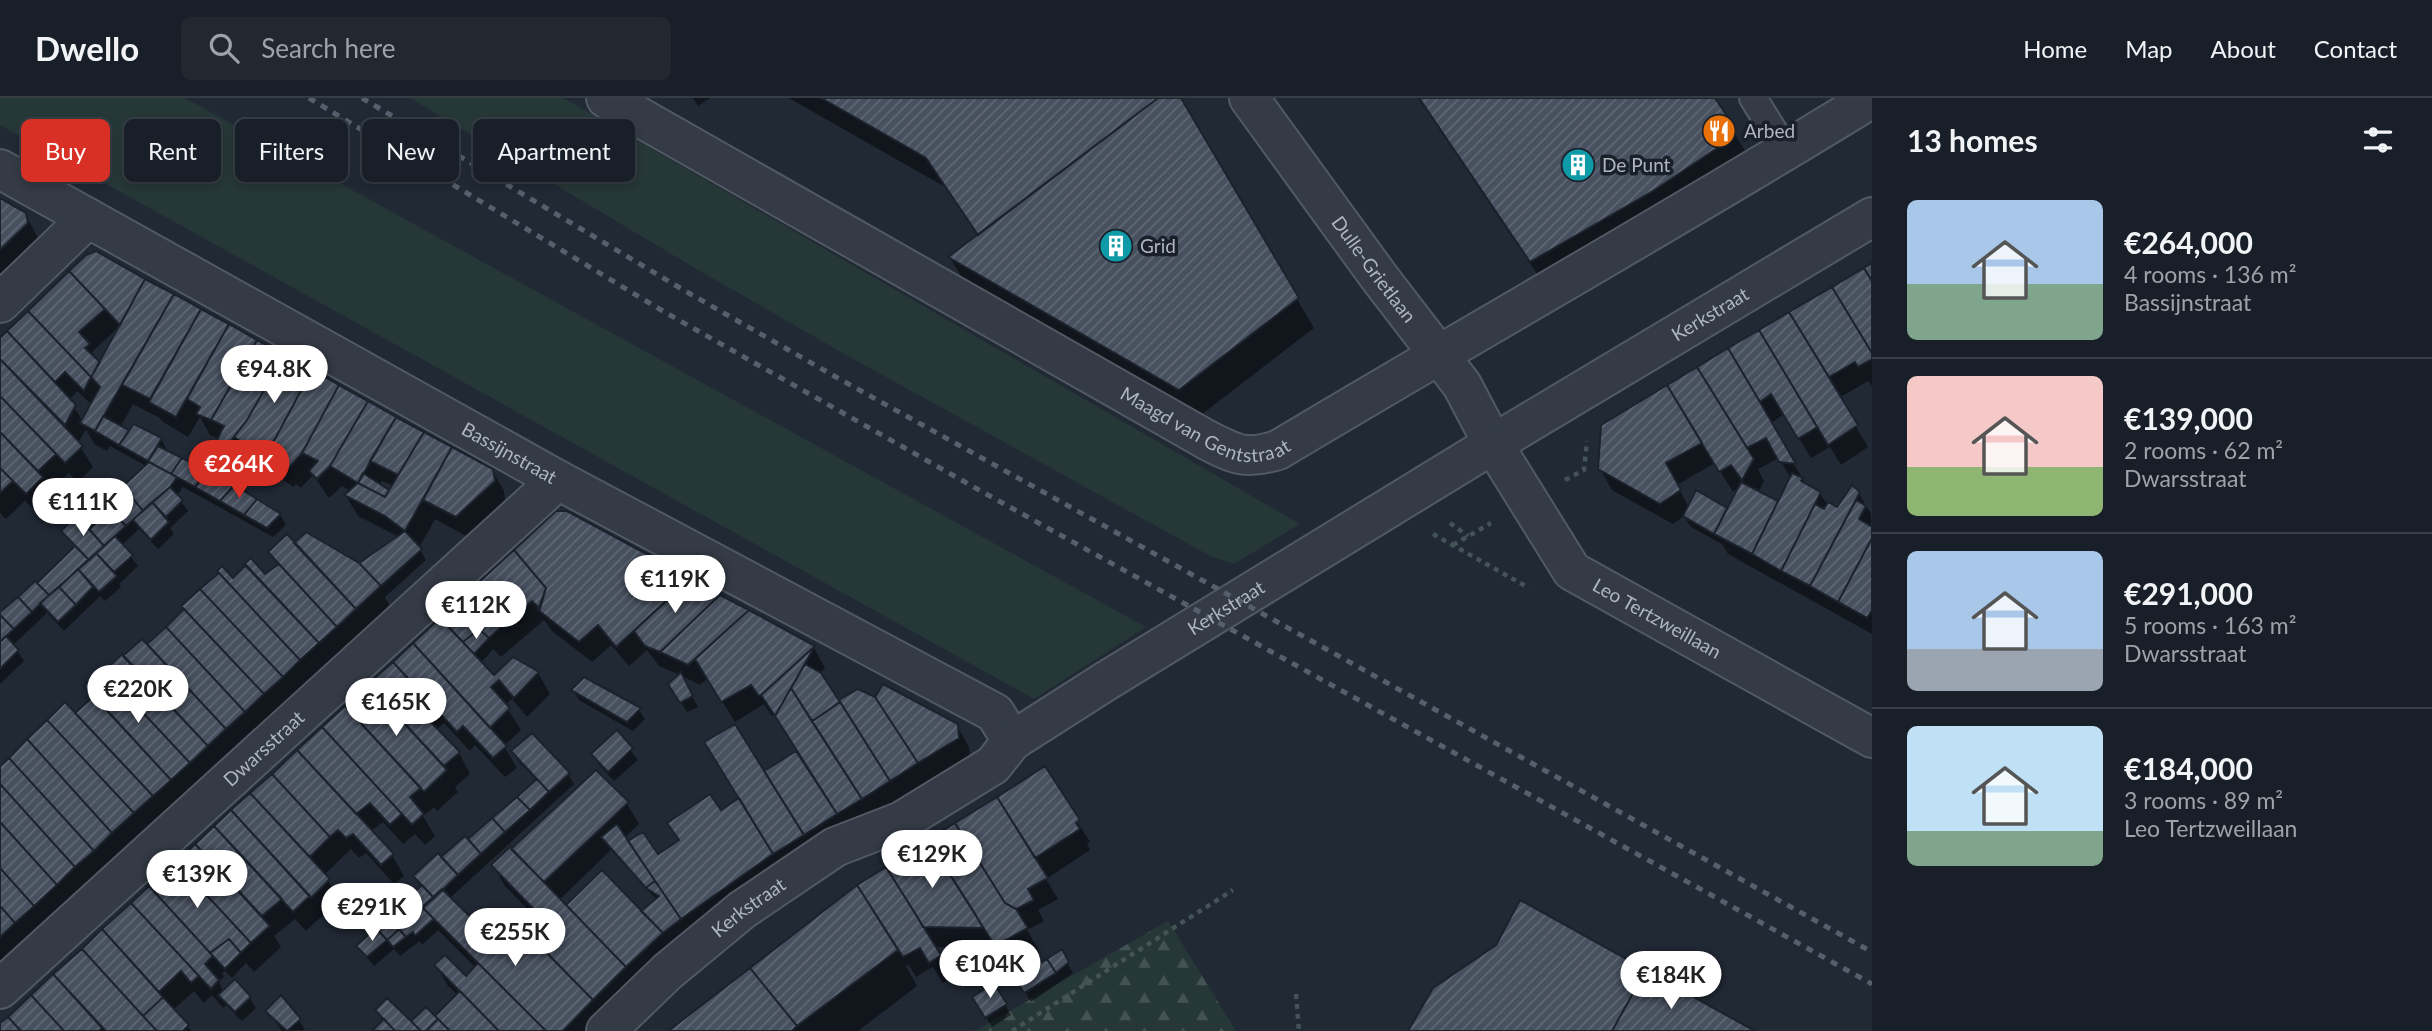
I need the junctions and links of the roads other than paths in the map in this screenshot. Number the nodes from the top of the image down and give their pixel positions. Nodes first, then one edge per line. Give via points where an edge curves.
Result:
1 (606, 98) edge
2 (1249, 98) edge
3 (1753, 98) edge
4 (1872, 98) edge
5 (1786, 151) junction
6 (0, 169) edge
7 (1872, 217) edge
8 (88, 218) junction
9 (0, 303) edge
10 (1439, 354) junction
11 (1493, 444) junction
12 (558, 480) junction
13 (1872, 738) edge
14 (1012, 741) junction
15 (0, 989) edge
16 (606, 1031) edge

1 - 10 street, Maagd van Gentstraat via 1231,453 1257,457 1278,450
2 - 10 street, Dulle-Grietlaan
3 - 5 lane
4 - 5 street, Maagd van Gentstraat
5 - 10 street, Maagd van Gentstraat
6 - 8 street, Bassijnstraat
7 - 11 street, Kerkstraat
8 - 9 street
8 - 12 street, Bassijnstraat
10 - 11 street, Dulle-Grietlaan via 1462,385
11 - 13 street, Leo Tertzweillaan via 1572,570
11 - 14 street, Kerkstraat
12 - 14 street, Bassijnstraat via 995,713
12 - 15 street, Dwarsstraat
14 - 16 street, Kerkstraat via 993,765 902,821 835,847 742,910 667,972

